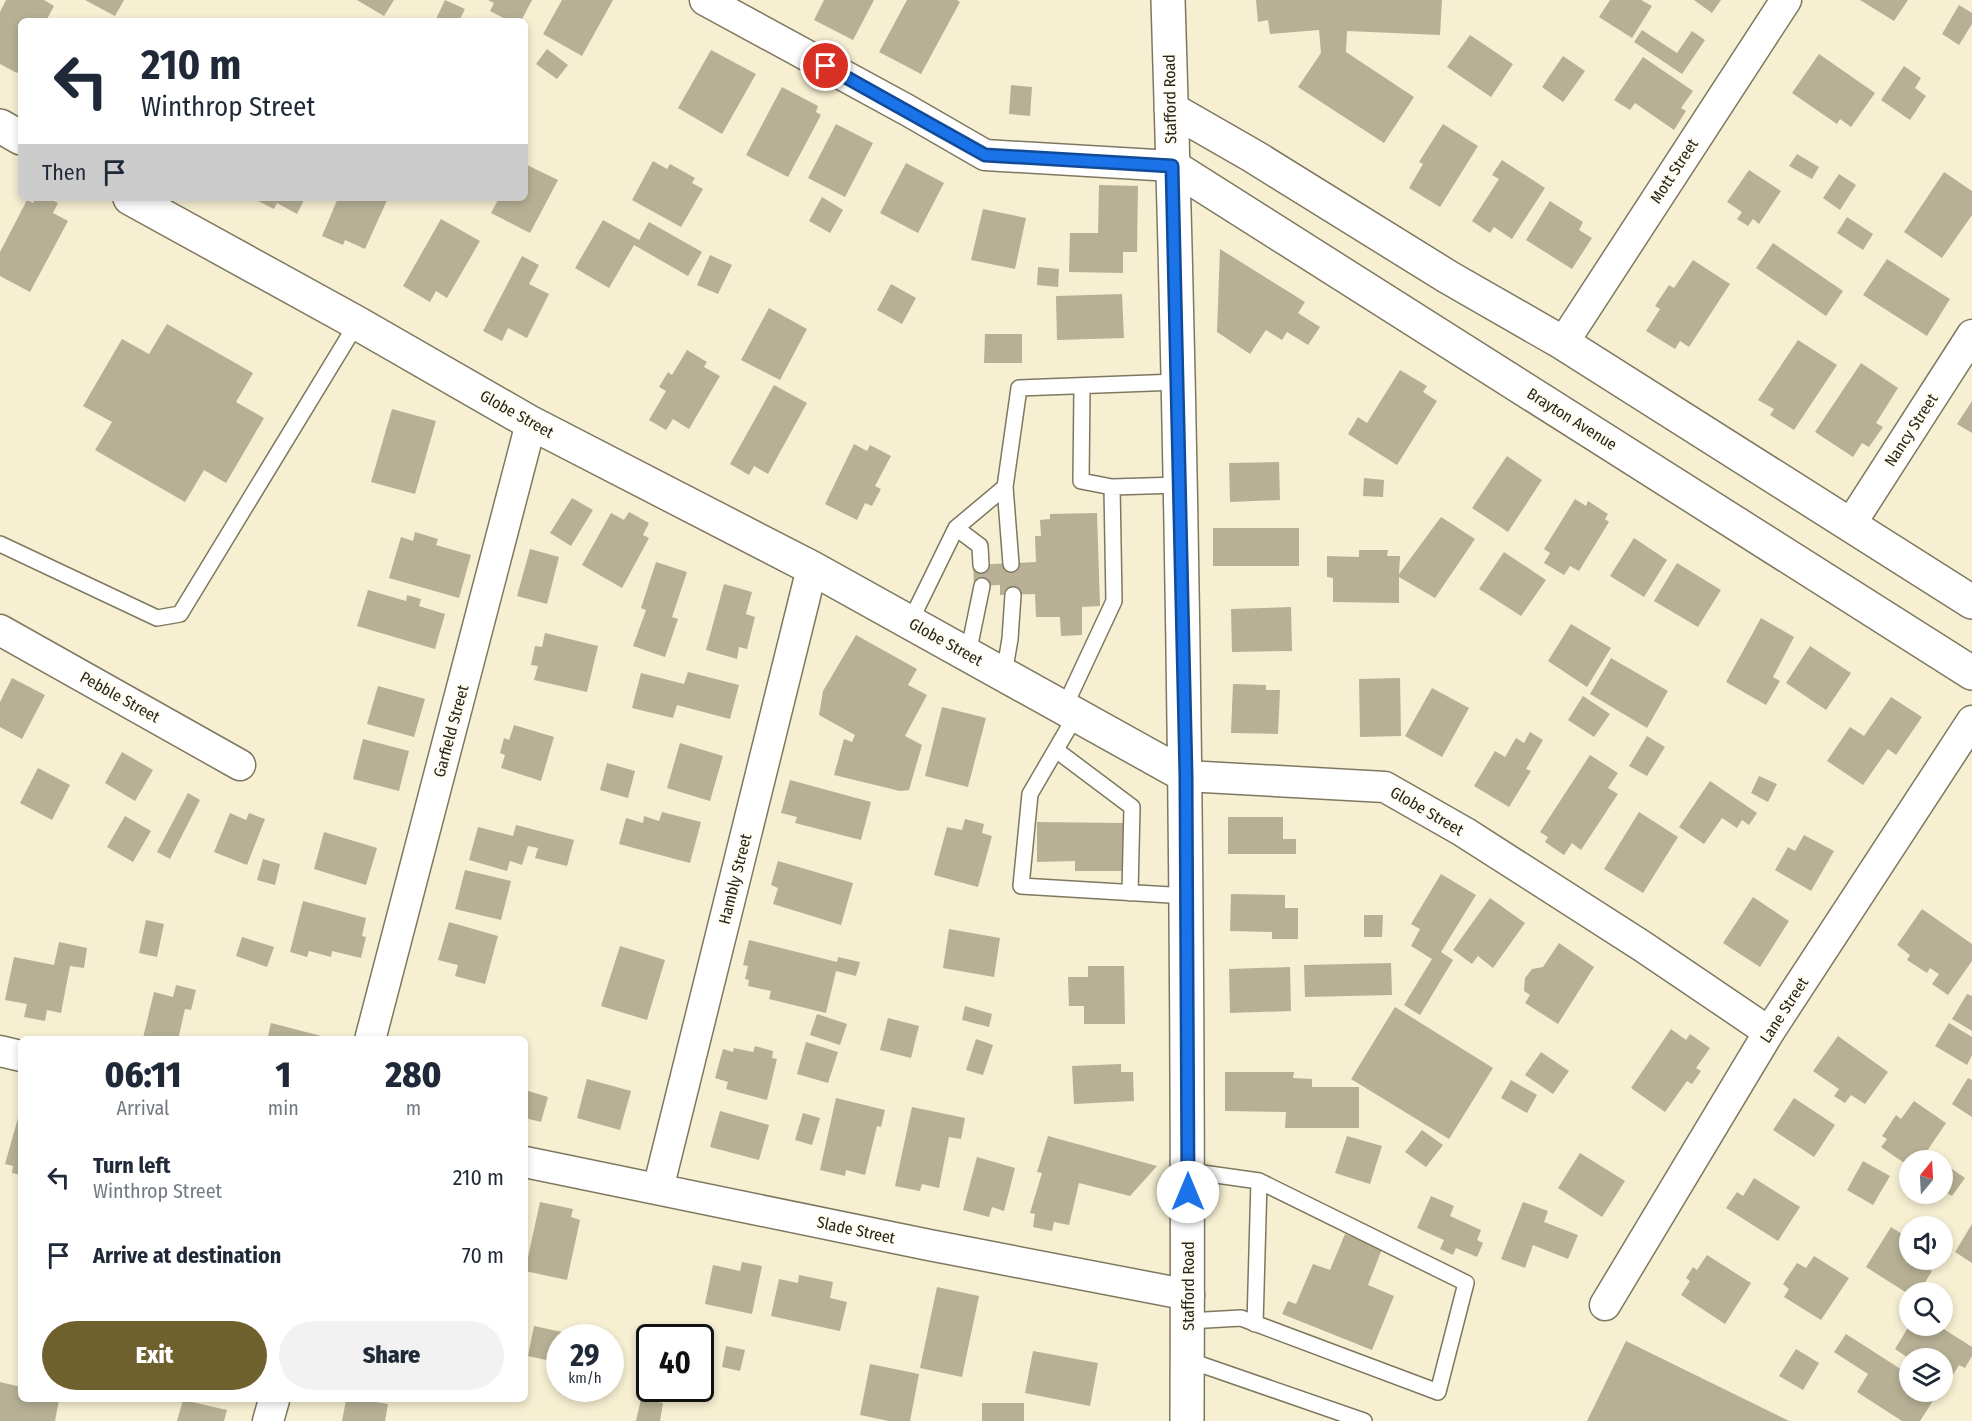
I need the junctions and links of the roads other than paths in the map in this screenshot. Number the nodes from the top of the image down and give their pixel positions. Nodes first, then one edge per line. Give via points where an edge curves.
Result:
1 (705, 0) edge
2 (1168, 0) edge
3 (1785, 0) edge
4 (1171, 109) junction
5 (0, 126) edge
6 (18, 136) edge
7 (1172, 166) junction
8 (135, 201) edge
9 (357, 323) junction
10 (1972, 335) edge
11 (1563, 342) junction
12 (1177, 382) junction
13 (1082, 387) junction
14 (531, 423) junction
15 (1179, 485) junction
16 (1005, 487) junction
17 (1112, 487) junction
18 (1850, 525) junction
19 (956, 528) junction
20 (0, 544) edge
21 (1011, 564) dead end
22 (981, 565) dead end
23 (813, 568) junction
24 (982, 586) dead end
25 (1013, 595) dead end
26 (1972, 602) edge
27 (910, 622) junction
28 (0, 630) edge
29 (968, 654) junction
30 (1972, 673) edge
31 (1004, 674) junction
32 (1070, 711) junction
33 (1972, 721) edge
34 (1056, 750) junction
35 (240, 765) dead end
36 (1186, 776) junction
37 (1130, 892) junction
38 (1187, 896) junction
39 (1769, 1032) junction
40 (371, 1036) edge
41 (0, 1051) edge
42 (18, 1055) edge
43 (528, 1163) edge
44 (1188, 1171) junction
45 (1259, 1181) junction
46 (658, 1189) junction
47 (1605, 1305) dead end
48 (1189, 1308) junction
49 (1255, 1324) junction
50 (1188, 1360) junction
51 (273, 1402) edge
52 (268, 1421) edge
53 (1187, 1421) edge
54 (1364, 1421) edge

1 - 7 street via 985,155
2 - 4 main road, Stafford Road
3 - 11 street, Mott Street
4 - 7 main road, Stafford Road
4 - 11 main road
5 - 6 main road
7 - 12 main road, Stafford Road
7 - 30 main road, Brayton Avenue
8 - 9 main road, Globe Street
9 - 14 main road, Globe Street
9 - 20 lane via 180,614 157,618
10 - 18 street, Nancy Street
11 - 18 main road
12 - 13 lane
12 - 15 main road, Stafford Road
13 - 16 lane via 1019,388
13 - 17 lane via 1081,482
14 - 23 main road, Globe Street
14 - 40 street, Garfield Street
15 - 17 lane
15 - 36 main road, Stafford Road
16 - 19 lane
16 - 21 lane
17 - 32 lane via 1114,601
18 - 26 main road
19 - 22 lane via 980,546
19 - 27 lane
23 - 27 main road, Globe Street
23 - 46 street, Hambly Street
24 - 29 lane
25 - 31 lane
27 - 29 main road, Globe Street
28 - 35 street, Pebble Street
29 - 31 main road, Globe Street
31 - 32 main road, Globe Street
32 - 34 lane
32 - 36 main road, Globe Street
33 - 39 street, Lane Street
34 - 37 lane via 1132,807
34 - 37 lane via 1030,794 1021,886
36 - 38 main road, Stafford Road
36 - 39 street, Globe Street via 1385,787 1464,832
37 - 38 lane
38 - 44 main road, Stafford Road
39 - 47 street, Lane Street
41 - 42 street
43 - 46 street, Slade Street
44 - 45 lane
44 - 48 main road, Stafford Road
45 - 49 lane
45 - 49 lane via 1466,1283 1438,1392
46 - 48 street, Slade Street via 928,1245
48 - 49 lane
48 - 50 main road, Stafford Road
50 - 53 main road, Stafford Road
50 - 54 lane
51 - 52 street

